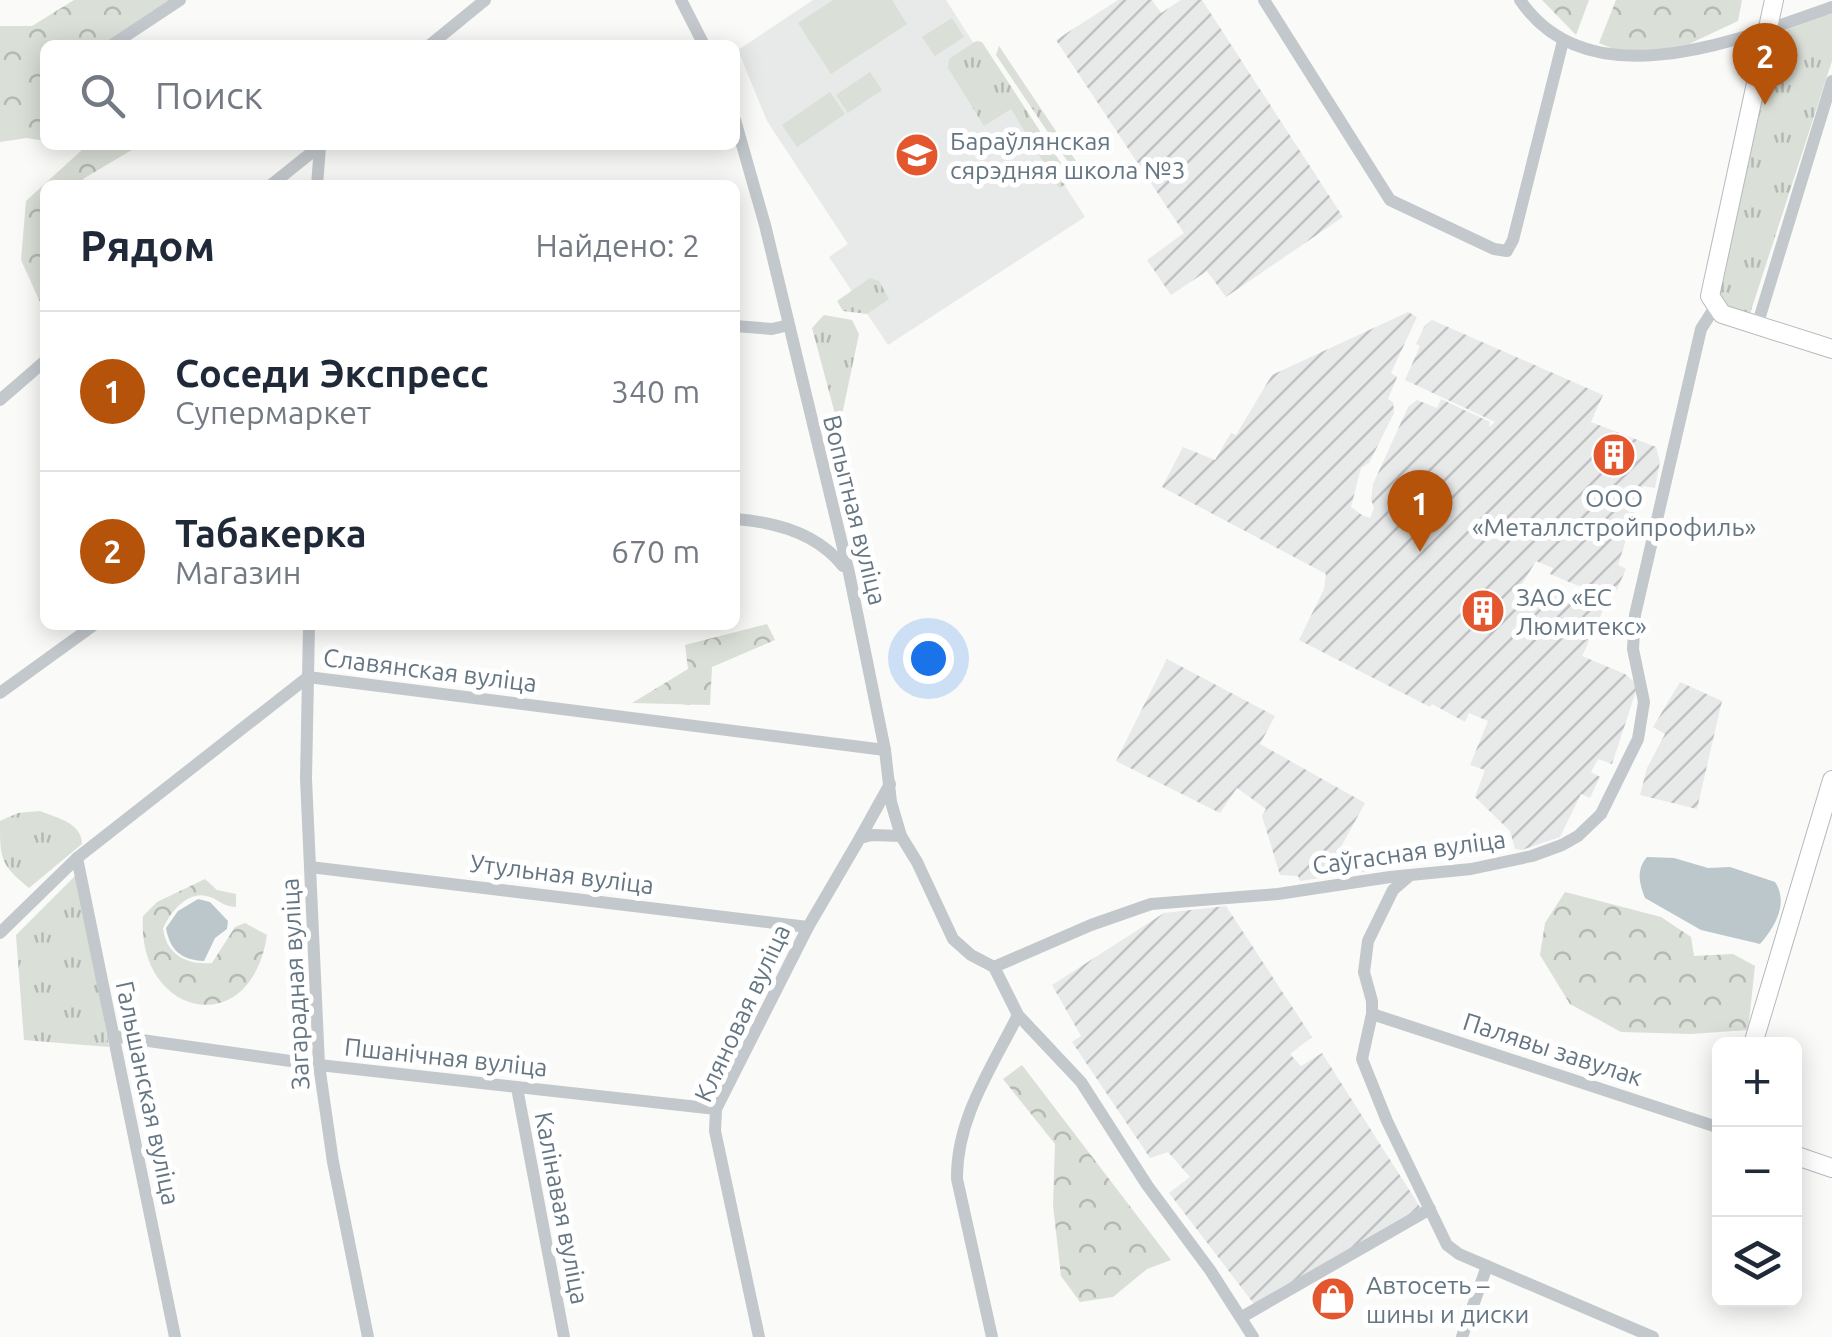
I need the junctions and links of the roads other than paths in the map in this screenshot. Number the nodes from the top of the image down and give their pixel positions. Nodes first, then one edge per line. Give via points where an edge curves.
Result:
1 (180, 0) edge
2 (484, 0) edge
3 (681, 0) edge
4 (1264, 0) edge
5 (1520, 0) edge
6 (1774, 0) edge
7 (1832, 6) edge
8 (1767, 29) junction
9 (120, 40) edge
10 (436, 40) edge
11 (701, 40) edge
12 (1563, 41) junction
13 (1832, 81) edge
14 (740, 139) edge
15 (316, 150) edge
16 (321, 150) edge
17 (277, 180) edge
18 (318, 180) edge
19 (1712, 302) junction
20 (740, 326) edge
21 (789, 326) junction
22 (1757, 326) junction
23 (1832, 349) edge
24 (40, 366) edge
25 (0, 400) edge
26 (740, 519) edge
27 (849, 573) junction
28 (87, 630) edge
29 (309, 630) edge
30 (308, 678) junction
31 (0, 692) edge
32 (885, 750) junction
33 (1832, 780) edge
34 (890, 784) junction
35 (901, 836) junction
36 (860, 838) junction
37 (77, 858) junction
38 (310, 867) junction
39 (1409, 877) junction
40 (808, 926) junction
41 (0, 933) edge
42 (994, 967) junction
43 (1018, 1014) junction
44 (1372, 1014) junction
45 (113, 1036) junction
46 (1756, 1037) edge
47 (319, 1065) junction
48 (517, 1088) junction
49 (716, 1109) junction
50 (1717, 1127) edge
51 (1802, 1157) edge
52 (1832, 1168) edge
53 (1430, 1210) junction
54 (1486, 1266) junction
55 (1242, 1317) junction
56 (175, 1337) edge
57 (368, 1337) edge
58 (564, 1337) edge
59 (759, 1337) edge
60 (992, 1337) edge
61 (1253, 1337) edge
62 (1462, 1337) edge
63 (1653, 1337) edge

1 - 9 street
2 - 10 street
3 - 11 street
4 - 12 street via 1390,200 1494,250 1507,251 1513,240
5 - 12 street
6 - 8 main road
7 - 8 street
8 - 12 street via 1642,57 1616,57
8 - 19 main road
13 - 22 street
14 - 21 street, Вопытная вуліца
15 - 17 street
16 - 18 street
19 - 22 main road via 1722,314
19 - 39 street, Саўгасная вуліца via 1638,598 1633,649 1644,692 1642,721 1610,800 1578,836 1549,851
20 - 21 street
21 - 27 street, Вопытная вуліца
22 - 23 main road
24 - 25 street
26 - 27 street via 817,541
27 - 32 street, Вопытная вуліца
28 - 31 street
29 - 30 street, Загарадная вуліца
30 - 32 street, Славянская вуліца
30 - 37 street, Славянская вуліца
30 - 38 street, Загарадная вуліца
32 - 34 street, Вопытная вуліца
33 - 46 main road
34 - 35 street, Вопытная вуліца
34 - 36 street, Кляновая вуліца
35 - 36 street
35 - 42 street, Вопытная вуліца via 953,939
36 - 40 street, Кляновая вуліца
37 - 41 street, Славянская вуліца
37 - 45 street, Гальшанская вуліца
38 - 40 street, Утульная вуліца
38 - 47 street, Загарадная вуліца
39 - 42 street, Саўгасная вуліца via 1138,906
39 - 44 street via 1393,890 1368,941 1364,972
40 - 49 street, Кляновая вуліца
42 - 43 street, Вопытная вуліца
43 - 55 street, Вопытная вуліца via 1081,1082
43 - 60 street via 961,1132 957,1158
44 - 50 street, Палявы завулак
44 - 53 street via 1362,1058
45 - 47 street, Пшанічная вуліца
45 - 56 street, Гальшанская вуліца
47 - 48 street, Пшанічная вуліца
47 - 57 street, Загарадная вуліца
48 - 49 street, Пшанічная вуліца
48 - 58 street, Калінавая вуліца
49 - 59 street, Кляновая вуліца via 715,1131
51 - 52 main road
53 - 54 street via 1452,1250
53 - 55 street
54 - 62 street
54 - 63 street
55 - 61 street, Вопытная вуліца

